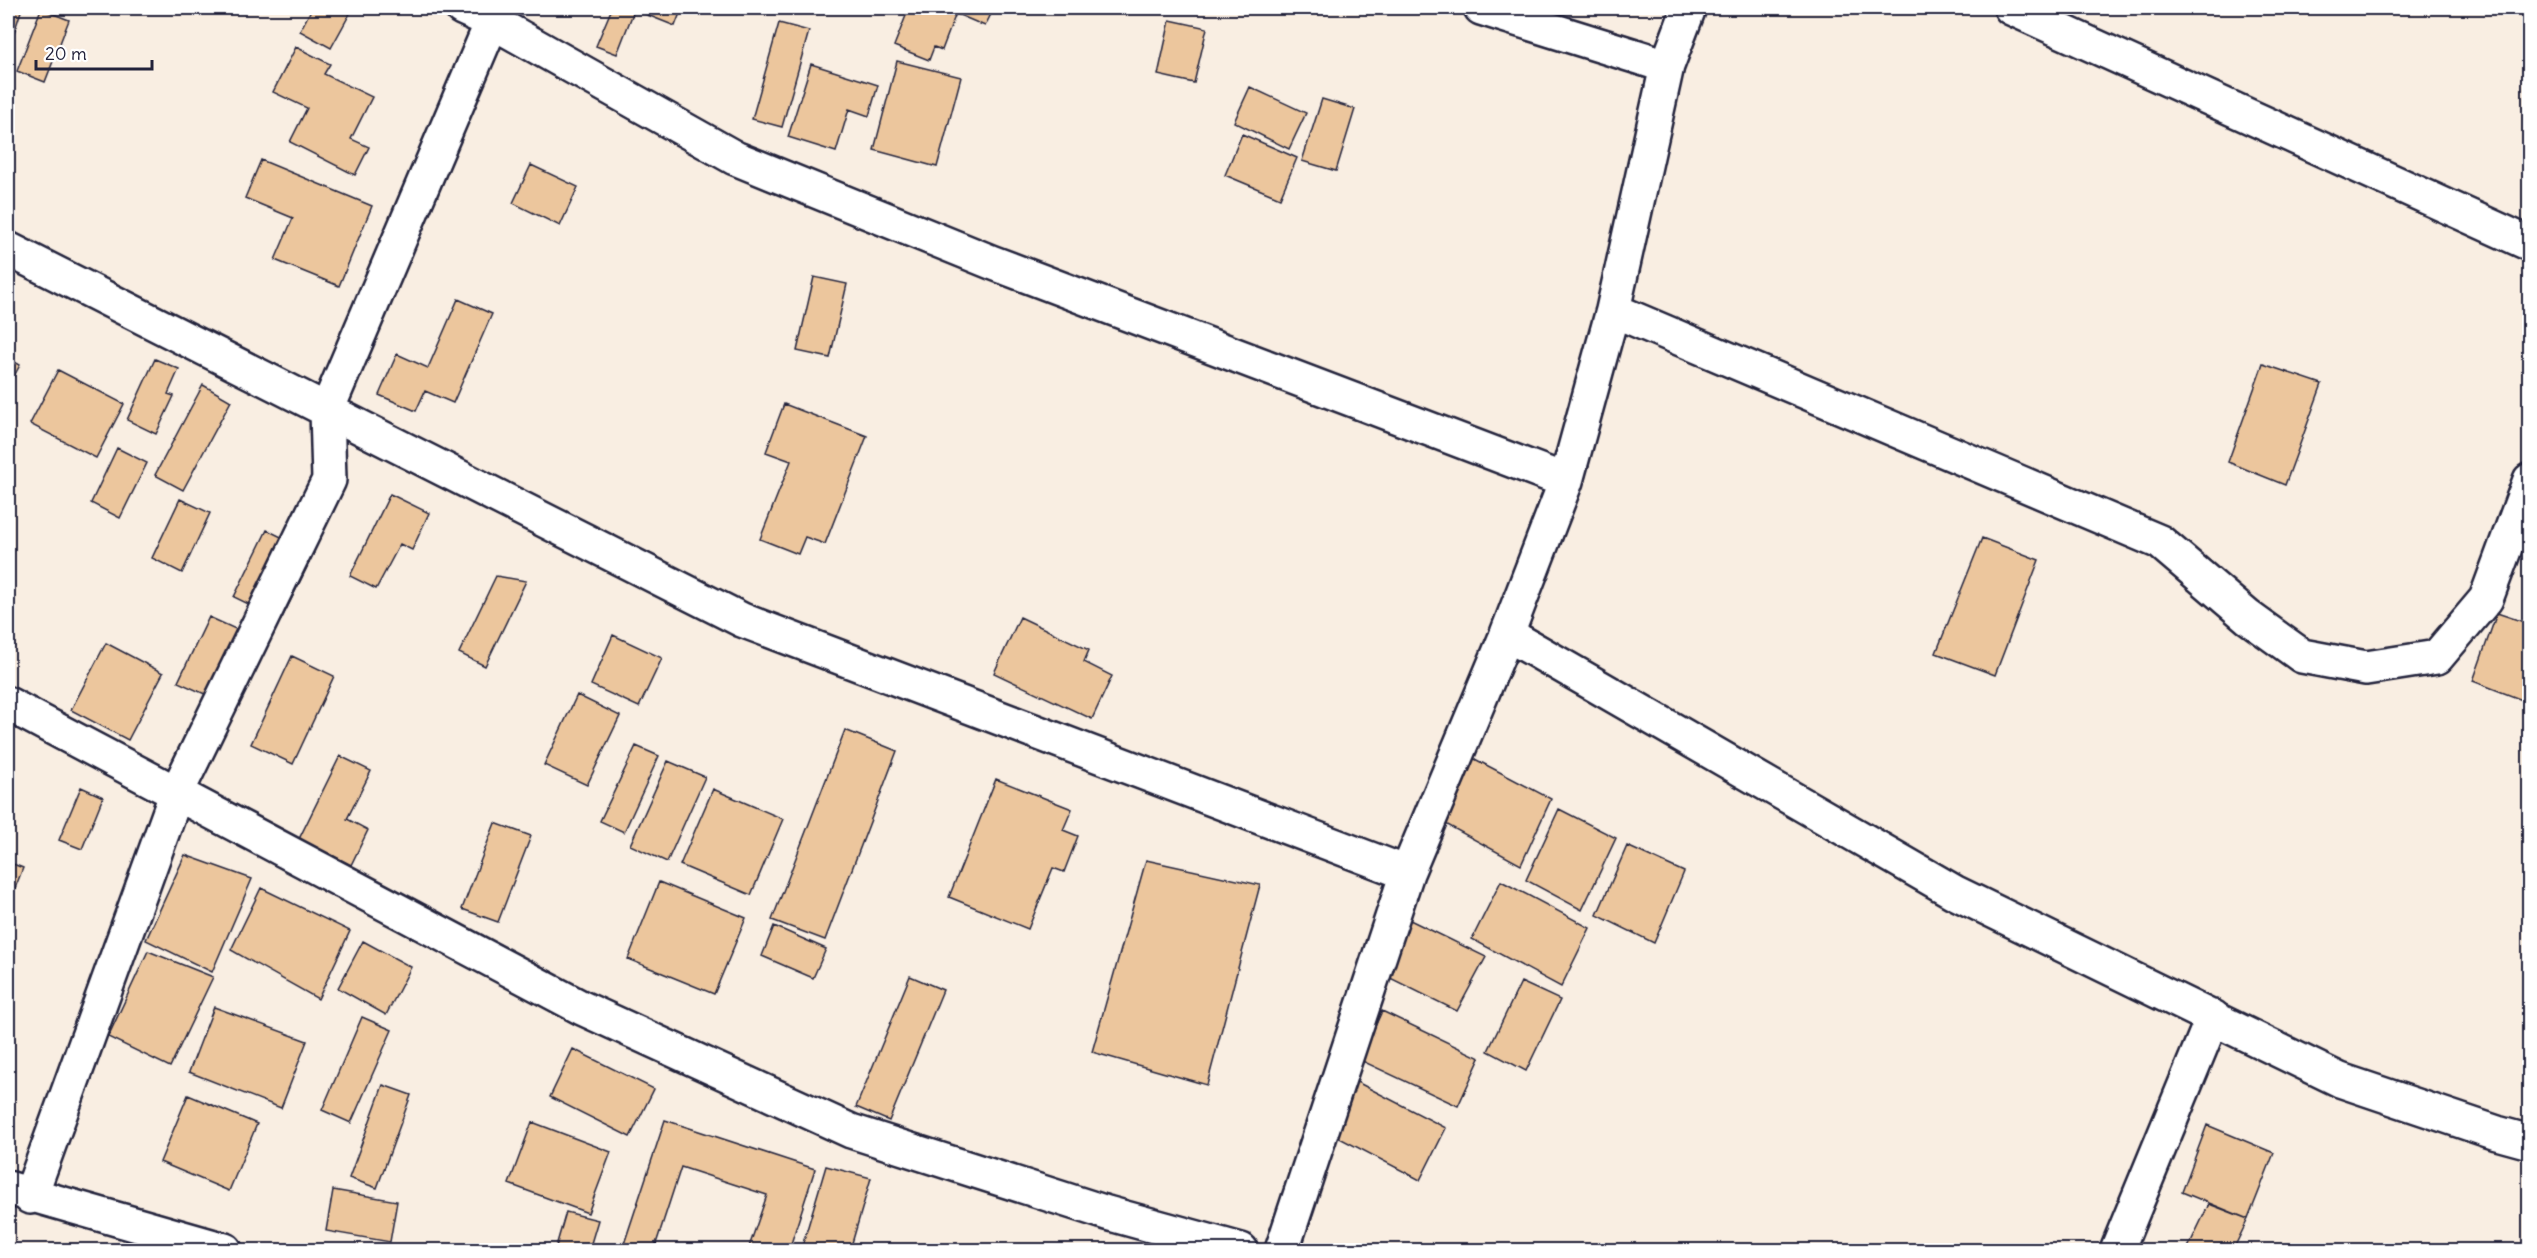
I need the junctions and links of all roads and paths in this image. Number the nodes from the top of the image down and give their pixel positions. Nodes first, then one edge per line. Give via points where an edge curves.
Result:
1 (462, 8) edge
2 (1480, 8) edge
3 (1689, 8) edge
4 (2011, 8) edge
5 (496, 15) edge
6 (1667, 66) junction
7 (2529, 244) edge
8 (8, 249) edge
9 (1613, 310) junction
10 (327, 411) junction
11 (2529, 480) edge
12 (1566, 481) junction
13 (1507, 634) junction
14 (8, 704) edge
15 (177, 792) junction
16 (1407, 873) junction
17 (2213, 1017) junction
18 (2529, 1142) edge
19 (19, 1192) edge
20 (225, 1251) edge
21 (1240, 1251) edge
22 (1282, 1251) edge
23 (2117, 1251) edge

1 - 5 street
2 - 6 street
3 - 6 street
4 - 7 street
5 - 10 street
5 - 12 street via 735,158 1002,267
6 - 9 street
8 - 10 street
9 - 11 street via 2160,542 2248,617 2302,656 2366,668 2437,657 2486,599
9 - 12 street
10 - 15 street via 329,480
10 - 16 street via 742,620
12 - 13 street
13 - 16 street
13 - 17 street via 1954,892
14 - 15 street
15 - 19 street
15 - 21 street via 582,1008 851,1131
16 - 22 street
17 - 18 street via 2340,1080
17 - 23 street
19 - 20 street

